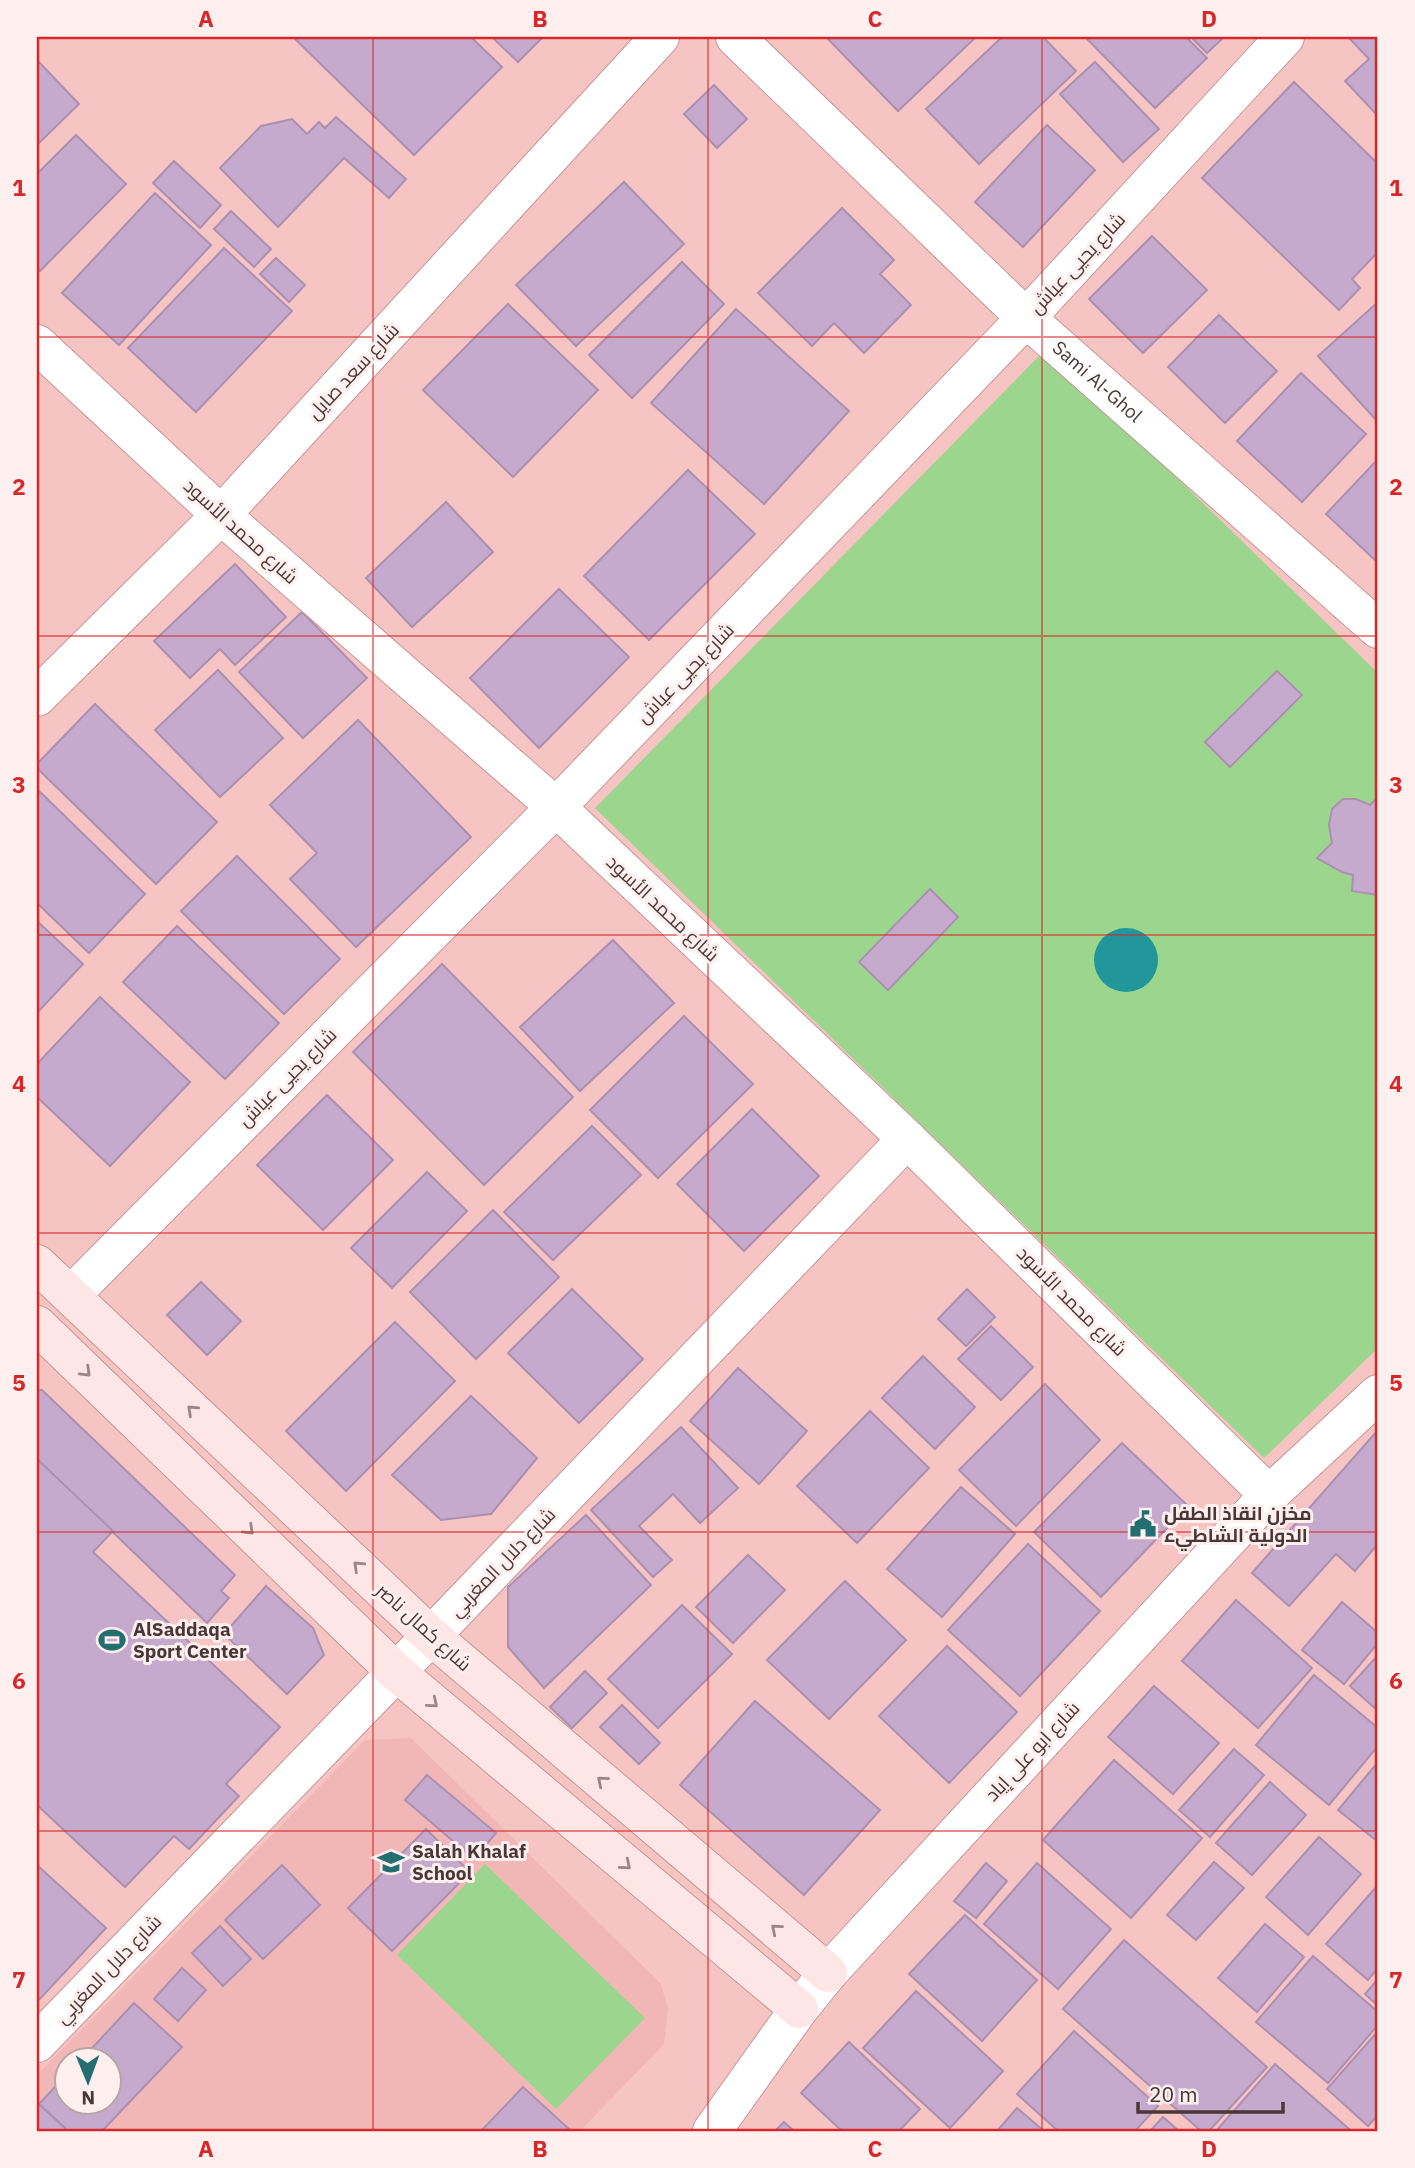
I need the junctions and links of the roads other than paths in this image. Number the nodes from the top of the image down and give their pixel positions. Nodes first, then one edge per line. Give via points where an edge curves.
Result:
1 (660, 37) edge
2 (735, 37) edge
3 (1285, 37) edge
4 (1026, 318) junction
5 (37, 344) edge
6 (221, 514) junction
7 (1378, 629) edge
8 (37, 696) edge
9 (555, 807) junction
10 (907, 1139) junction
11 (37, 1264) edge
12 (71, 1295) junction
13 (37, 1325) edge
14 (1378, 1394) edge
15 (1269, 1495) junction
16 (431, 1636) junction
17 (396, 1672) junction
18 (828, 1973) junction
19 (799, 2009) junction
20 (37, 2043) edge
21 (712, 2131) edge

1 - 6 street, شارع سعد صايل
2 - 4 street, Sami Al-Ghol
3 - 4 street, شارع يحيى عياش
4 - 7 street, Sami Al-Ghol
4 - 9 street, شارع يحيى عياش
5 - 6 street, شارع محمد الأسود
6 - 8 street, شارع سعد صايل
6 - 9 street, شارع محمد الأسود
9 - 10 street, شارع محمد الأسود
9 - 12 street, شارع يحيى عياش
10 - 15 street, شارع محمد الأسود
10 - 16 street, شارع دلال المغربي
11 - 12 main road, شارع كمال ناصر
16 -> 12 main road, شارع كمال ناصر
13 -> 17 main road
14 - 15 street, شارع ابو على إياد
15 - 18 street, شارع ابو على إياد
16 - 17 street, شارع دلال المغربي
18 -> 16 main road, شارع كمال ناصر
17 -> 19 main road
17 - 20 street, شارع دلال المغربي
18 - 19 street, شارع ابو على إياد
19 - 21 street, شارع ابو على إياد

